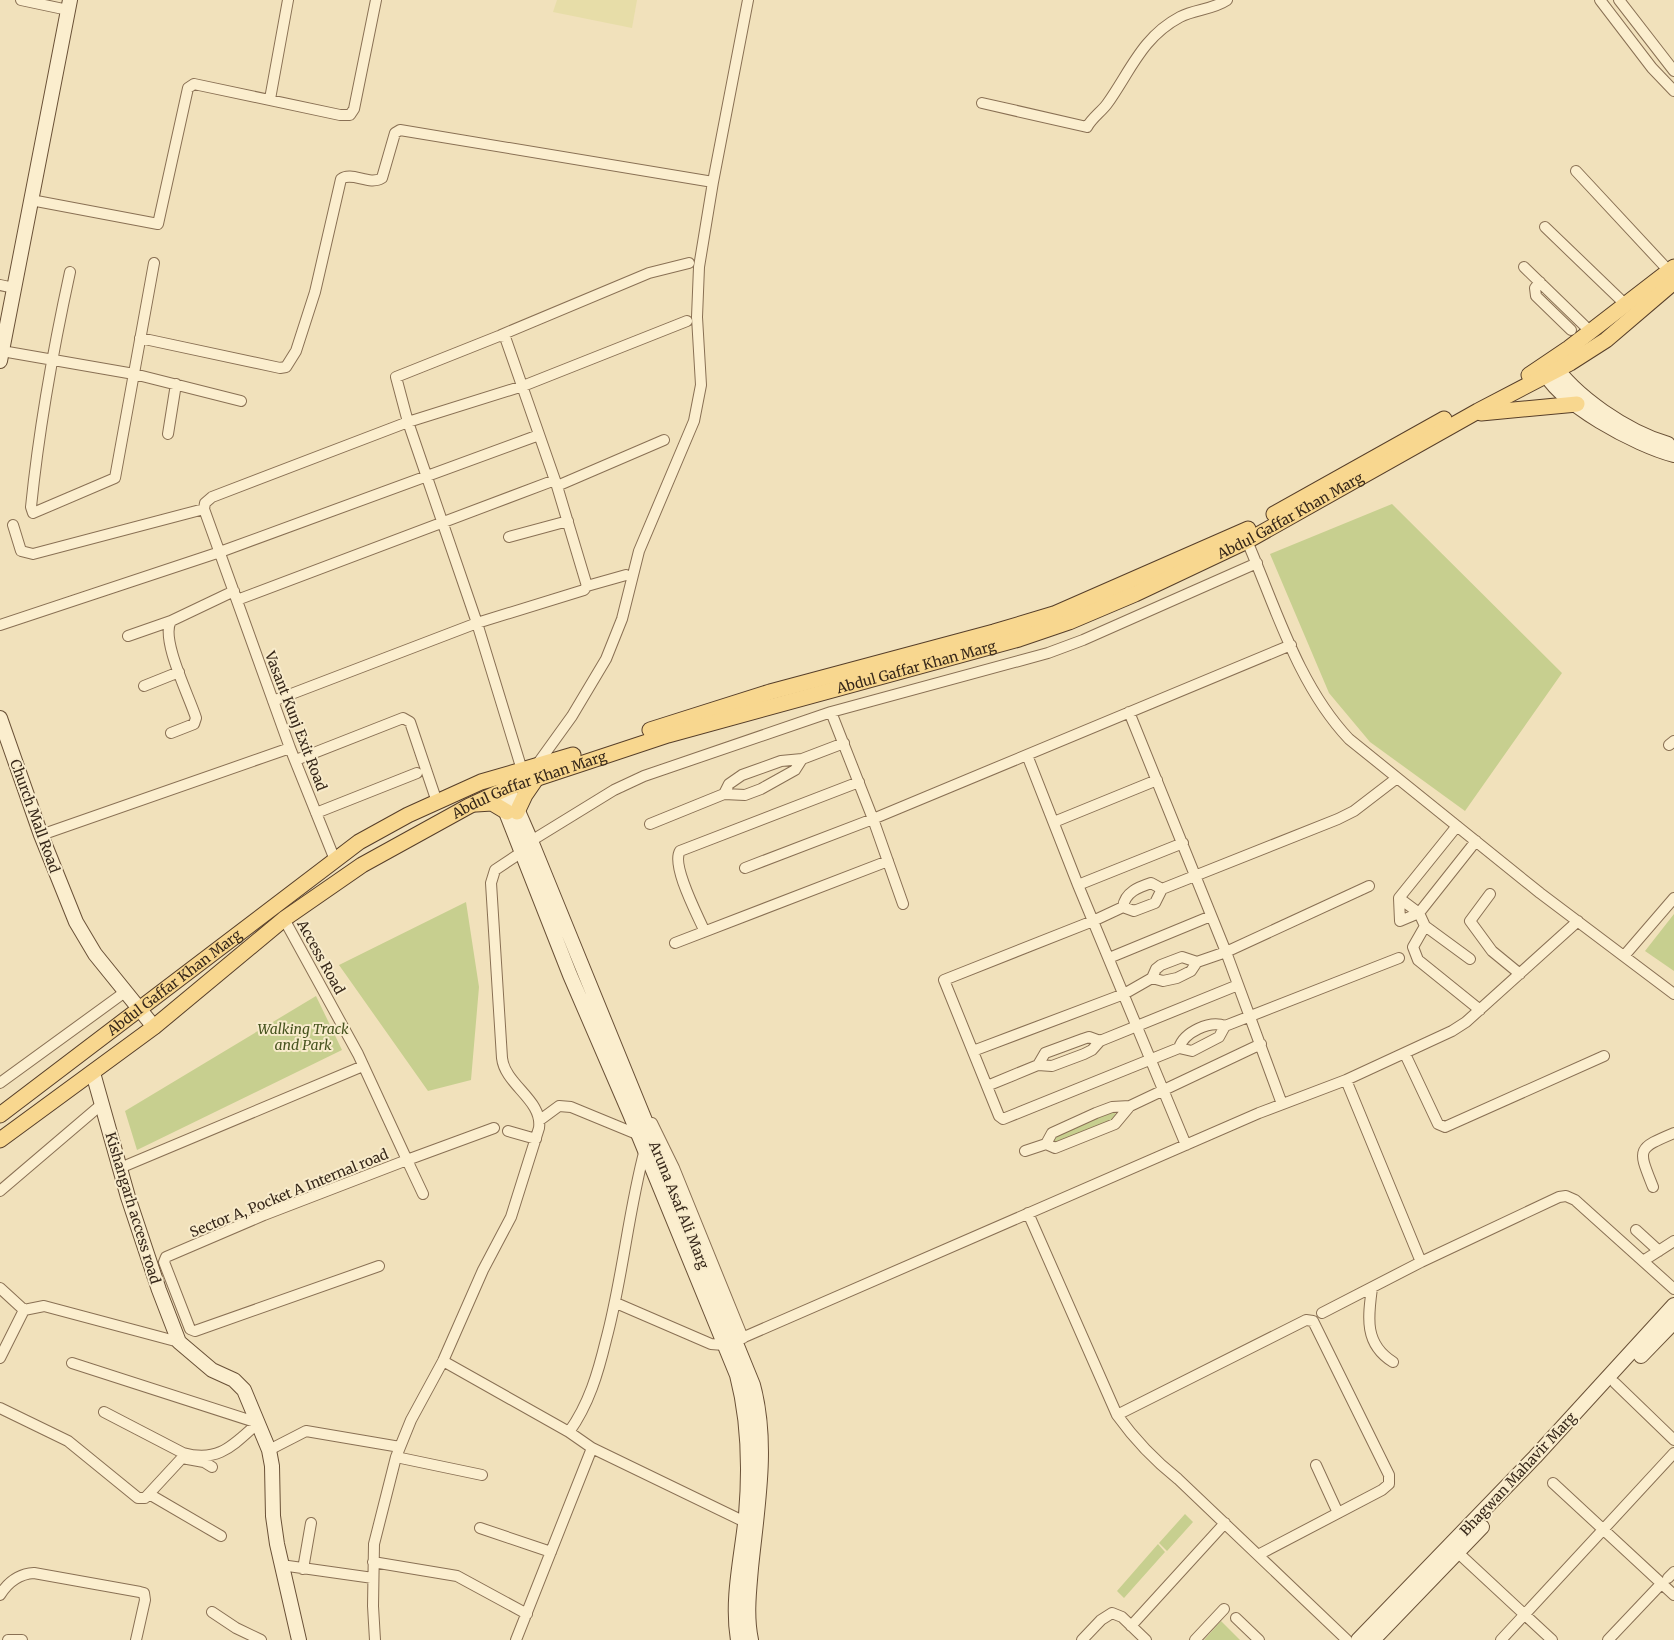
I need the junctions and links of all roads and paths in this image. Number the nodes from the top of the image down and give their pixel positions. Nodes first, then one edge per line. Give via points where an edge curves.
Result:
1 (21, 0) edge
2 (288, 0) edge
3 (376, 0) edge
4 (748, 0) edge
5 (1227, 0) edge
6 (1600, 0) edge
7 (1619, 0) edge
8 (69, 5) edge
9 (1674, 71) edge
10 (1674, 91) edge
11 (270, 99) junction
12 (982, 103) dead end
13 (1576, 171) dead end
14 (713, 182) junction
15 (31, 200) junction
16 (1545, 227) dead end
17 (154, 263) dead end
18 (689, 264) dead end
19 (1524, 267) dead end
20 (70, 272) dead end
21 (1672, 273) edge
22 (1540, 282) junction
23 (0, 285) edge
24 (14, 288) junction
25 (1626, 305) junction
26 (687, 322) dead end
27 (1571, 330) dead end
28 (1591, 332) junction
29 (501, 336) junction
30 (140, 338) junction
31 (1, 356) edge
32 (51, 360) junction
33 (1549, 369) junction
34 (134, 374) junction
35 (176, 384) junction
36 (523, 386) junction
37 (241, 401) dead end
38 (1576, 404) junction
39 (1474, 414) junction
40 (408, 422) junction
41 (168, 434) dead end
42 (539, 435) junction
43 (664, 440) dead end
44 (1674, 446) edge
45 (1674, 455) edge
46 (426, 476) junction
47 (556, 483) junction
48 (204, 509) junction
49 (568, 521) junction
50 (442, 523) junction
51 (14, 525) dead end
52 (509, 537) dead end
53 (1248, 541) junction
54 (220, 552) junction
55 (1257, 563) junction
56 (626, 575) dead end
57 (588, 586) junction
58 (235, 596) junction
59 (171, 622) junction
60 (477, 623) junction
61 (0, 625) edge
62 (128, 636) dead end
63 (1291, 645) junction
64 (179, 672) junction
65 (144, 686) dead end
66 (274, 701) junction
67 (831, 712) junction
68 (1129, 712) junction
69 (0, 718) edge
70 (171, 734) dead end
71 (844, 743) junction
72 (290, 748) junction
73 (1027, 755) junction
74 (802, 759) junction
75 (296, 760) junction
76 (531, 772) junction
77 (417, 773) dead end
78 (1397, 778) junction
79 (1157, 780) junction
80 (859, 782) junction
81 (496, 784) junction
82 (724, 794) junction
83 (437, 802) junction
84 (469, 806) junction
85 (316, 812) junction
86 (512, 812) junction
87 (874, 819) junction
88 (1054, 822) junction
89 (650, 824) dead end
90 (1457, 826) junction
91 (41, 835) junction
92 (531, 841) junction
93 (1476, 841) junction
94 (1183, 843) junction
95 (522, 852) junction
96 (335, 860) junction
97 (888, 861) junction
98 (745, 868) dead end
99 (1196, 877) junction
100 (1078, 885) junction
101 (1368, 886) dead end
102 (1162, 889) junction
103 (1490, 894) dead end
104 (1399, 898) junction
105 (1674, 898) edge
106 (903, 904) dead end
107 (1123, 907) junction
108 (1419, 913) junction
109 (1211, 916) junction
110 (284, 919) junction
111 (1093, 921) junction
112 (1578, 921) junction
113 (1425, 926) junction
114 (704, 930) junction
115 (674, 943) dead end
116 (1226, 952) junction
117 (1624, 956) junction
118 (1109, 958) junction
119 (1398, 958) dead end
120 (1470, 959) dead end
121 (1196, 962) junction
122 (588, 967) dead end
123 (1520, 974) junction
124 (1152, 978) junction
125 (1238, 985) junction
126 (126, 992) junction
127 (1124, 994) junction
128 (1674, 994) edge
129 (334, 1009) joint
130 (139, 1010) junction
131 (1480, 1010) junction
132 (1250, 1015) junction
133 (1225, 1026) junction
134 (154, 1027) junction
135 (1137, 1027) junction
136 (1100, 1040) junction
137 (1261, 1044) junction
138 (1179, 1048) junction
139 (973, 1051) junction
140 (1405, 1054) junction
141 (1604, 1056) dead end
142 (1151, 1059) junction
143 (1038, 1065) junction
144 (363, 1066) junction
145 (93, 1073) junction
146 (1346, 1080) junction
147 (0, 1083) edge
148 (987, 1086) junction
149 (1164, 1092) junction
150 (102, 1104) junction
151 (1282, 1104) junction
152 (1130, 1106) junction
153 (0, 1115) edge
154 (540, 1120) junction
155 (494, 1128) dead end
156 (508, 1131) dead end
157 (1674, 1133) edge
158 (639, 1135) junction
159 (536, 1139) junction
160 (0, 1140) edge
161 (1046, 1144) junction
162 (1186, 1144) junction
163 (645, 1149) junction
164 (1025, 1151) dead end
165 (407, 1160) junction
166 (120, 1168) junction
167 (1653, 1187) dead end
168 (0, 1191) edge
169 (423, 1194) dead end
170 (1028, 1213) junction
171 (1636, 1230) dead end
172 (1674, 1241) edge
173 (1659, 1251) junction
174 (1643, 1261) junction
175 (1421, 1262) junction
176 (374, 1268) dead end
177 (0, 1288) edge
178 (1372, 1288) junction
179 (1674, 1288) edge
180 (616, 1303) junction
181 (1674, 1305) edge
182 (24, 1310) junction
183 (1322, 1313) dead end
184 (1674, 1322) edge
185 (734, 1341) junction
186 (179, 1342) junction
187 (1, 1353) edge
188 (443, 1361) junction
189 (1393, 1362) dead end
190 (72, 1363) dead end
191 (1615, 1383) junction
192 (0, 1408) edge
193 (104, 1412) dead end
194 (1117, 1415) junction
195 (258, 1423) junction
196 (569, 1432) junction
197 (1674, 1440) edge
198 (592, 1448) junction
199 (269, 1450) junction
200 (398, 1452) junction
201 (1674, 1453) edge
202 (1316, 1466) dead end
203 (212, 1467) dead end
204 (482, 1475) dead end
205 (1553, 1483) dead end
206 (149, 1494) junction
207 (1338, 1514) junction
208 (745, 1522) junction
209 (311, 1523) dead end
210 (1225, 1523) junction
211 (480, 1528) dead end
212 (1603, 1529) junction
213 (221, 1536) dead end
214 (1454, 1549) junction
215 (551, 1552) junction
216 (1258, 1555) junction
217 (373, 1562) junction
218 (281, 1565) junction
219 (303, 1568) junction
220 (373, 1578) junction
221 (1668, 1578) edge
222 (0, 1595) edge
223 (1674, 1595) edge
224 (1224, 1609) dead end
225 (212, 1612) dead end
226 (527, 1614) junction
227 (1525, 1615) junction
228 (1236, 1618) dead end
229 (1131, 1626) junction
230 (8, 1640) edge
231 (22, 1640) edge
232 (136, 1640) edge
233 (261, 1640) edge
234 (299, 1640) edge
235 (375, 1640) edge
236 (516, 1640) edge
237 (738, 1640) edge
238 (750, 1640) edge
239 (1082, 1640) edge
240 (1146, 1640) edge
241 (1195, 1640) edge
242 (1259, 1640) edge
243 (1347, 1640) edge
244 (1358, 1640) edge
245 (1373, 1640) edge
246 (1501, 1640) edge
247 (1552, 1640) edge
248 (1608, 1640) edge

1 - 8 street
2 - 11 street
3 - 11 street via 354,109 350,115
4 - 14 street
5 - 12 street via 1216,7 1181,16 1154,34 1087,128
6 - 10 street via 1652,68
7 - 9 street
8 - 15 street
11 - 15 street via 197,84 190,86 158,224
13 - 21 street
14 - 30 street via 400,130 396,133 382,178 373,181 344,176 338,184 315,292 296,351 286,367
14 - 76 street via 698,279 701,385 694,421 639,551 622,619 606,659 572,716
15 - 24 street
16 - 25 street
17 - 30 street
18 - 29 street via 649,273
19 - 22 street
20 - 32 street
21 - 25 main road, Abdul Gaffar Khan Marg
21 - 33 main road, Abdul Gaffar Khan Marg via 1606,340
22 - 27 street via 1534,292 1536,296
22 - 28 street
23 - 24 street
24 - 31 street
25 - 28 main road, Abdul Gaffar Khan Marg
26 - 36 street
28 - 33 main road, Abdul Gaffar Khan Marg
29 - 36 street via 506,339
29 - 40 street via 396,377
30 - 34 street
31 - 32 street
32 - 34 street
32 - 34 street via 36,457 33,512 115,478
33 - 38 street
33 - 39 main road, Abdul Gaffar Khan Marg
33 - 44 street via 1639,432
33 - 76 main road, Abdul Gaffar Khan Marg via 1414,435 1239,534 1077,605 994,632 770,692
34 - 35 street
35 - 37 street
35 - 41 street
36 - 40 street
36 - 42 street
38 - 39 main road
38 - 45 street via 1610,428
39 - 53 main road, Abdul Gaffar Khan Marg
40 - 46 street
40 - 48 street via 212,497
42 - 46 street
42 - 47 street
43 - 47 street
46 - 50 street
46 - 54 street
47 - 49 street
47 - 50 street
48 - 51 street via 33,554 18,548
48 - 54 street, Vasant Kunj Exit Road
49 - 52 street
49 - 57 street
50 - 58 street
50 - 60 street
53 - 55 street
53 - 76 main road, Abdul Gaffar Khan Marg via 1135,594 1040,632
54 - 58 street, Vasant Kunj Exit Road
54 - 61 street
55 - 63 street
55 - 67 street via 1048,653
56 - 57 street
57 - 60 street via 584,590
58 - 59 street
58 - 66 street, Vasant Kunj Exit Road
59 - 62 street
59 - 64 street via 169,638
60 - 66 street
60 - 76 street via 511,734
63 - 68 street
63 - 78 street via 1337,727
64 - 65 street
64 - 70 street via 196,722
66 - 72 street, Vasant Kunj Exit Road
67 - 71 street
67 - 92 street via 644,776 614,790
68 - 73 street
68 - 79 street
69 - 91 street, Church Mall Road
71 - 74 street
71 - 80 street
72 - 75 street, Vasant Kunj Exit Road
72 - 91 street
73 - 87 street
73 - 88 street
74 - 82 street via 781,761 742,775 729,784
74 - 82 street via 795,770 761,789 744,795
75 - 83 street via 407,719
75 - 85 street, Vasant Kunj Exit Road
76 - 81 main road
76 - 86 main road via 524,794
77 - 85 street
78 - 90 street
78 - 99 street via 1354,811 1338,819
79 - 88 street
79 - 94 street
80 - 87 street
80 - 114 street via 680,851 678,867
81 - 83 main road, Abdul Gaffar Khan Marg
81 - 84 main road, Abdul Gaffar Khan Marg
81 - 86 street, Aruna Asaf Ali Marg
82 - 89 street
83 - 96 main road, Abdul Gaffar Khan Marg via 388,825
84 - 86 main road via 492,803
84 - 110 main road, Abdul Gaffar Khan Marg via 362,865
85 - 96 street, Vasant Kunj Exit Road
86 - 92 street, Aruna Asaf Ali Marg
86 - 95 street, Aruna Asaf Ali Marg
87 - 97 street
87 - 98 street
88 - 100 street
90 - 93 street
90 - 104 street
91 - 126 street, Church Mall Road via 86,940
92 - 185 street, Aruna Asaf Ali Marg
93 - 108 street
93 - 112 street
94 - 99 street
94 - 100 street
95 - 154 street via 495,870 491,883 502,1058 505,1071
95 - 158 street, Aruna Asaf Ali Marg via 570,975
96 - 130 main road, Abdul Gaffar Khan Marg
97 - 106 street
97 - 114 street
99 - 102 street
99 - 109 street
100 - 111 street
101 - 116 street
102 - 107 street via 1155,903 1134,911
102 - 107 street via 1151,883 1145,885 1127,896
103 - 123 street via 1470,921 1492,951
104 - 108 street
104 - 108 street via 1400,921
105 - 117 street
107 - 111 street
108 - 113 street
109 - 116 street
109 - 118 street
110 - 129 street, Access Road
110 - 134 main road, Abdul Gaffar Khan Marg
111 - 118 street
111 - 139 street via 944,980
112 - 117 street
112 - 123 street
113 - 120 street
113 - 131 street via 1413,947 1418,960
114 - 115 street
116 - 121 street
116 - 125 street
117 - 128 street
118 - 127 street
119 - 132 street
121 - 124 street via 1190,971 1177,978 1164,981
121 - 124 street via 1182,957 1156,969
122 - 185 street via 622,1056 674,1168
123 - 131 street
124 - 127 street
125 - 132 street
125 - 135 street
126 - 130 street, Church Mall Road
126 - 147 street
127 - 135 street
127 - 139 street
129 - 144 street, Sector A, Pocket A Internal road
130 - 134 street, Church Mall Road
130 - 153 main road, Abdul Gaffar Khan Marg
131 - 140 street via 1452,1031
132 - 133 street
132 - 137 street
133 - 138 street via 1215,1024 1192,1032
133 - 138 street via 1219,1037 1192,1051
134 - 145 main road, Abdul Gaffar Khan Marg
135 - 136 street
135 - 142 street
136 - 143 street via 1084,1054 1052,1066
136 - 143 street via 1083,1038 1045,1053
137 - 149 street
137 - 151 street
138 - 142 street
139 - 148 street
140 - 141 street via 1438,1124 1445,1127
140 - 146 street
142 - 148 street via 1005,1119 998,1116
142 - 149 street
143 - 148 street
144 - 165 street, Sector A, Pocket A Internal road
144 - 166 street
145 - 150 street, Kishangarh access road
145 - 160 main road
146 - 151 street
146 - 175 street
149 - 152 street
149 - 162 street
150 - 166 street, Kishangarh access road
150 - 168 street
151 - 162 street
152 - 161 street via 1112,1106 1096,1113 1052,1134
152 - 161 street via 1115,1124 1055,1148
154 - 158 street via 559,1106 571,1107
154 - 159 street
155 - 165 street
156 - 159 street
157 - 167 street via 1644,1148 1642,1160
158 - 163 street, Aruna Asaf Ali Marg
159 - 188 street via 511,1216
161 - 164 street
162 - 170 street
163 - 180 street
163 - 185 street, Aruna Asaf Ali Marg
165 - 169 street
165 - 176 street, Sector A, Pocket A Internal road via 259,1216 164,1259 192,1331
166 - 186 street, Kishangarh access road
170 - 185 street
170 - 194 street
171 - 173 street
172 - 173 street
173 - 174 street
174 - 175 street via 1575,1200 1566,1196
174 - 179 street
175 - 178 street
177 - 182 street
178 - 183 street
178 - 189 street via 1368,1319 1373,1340 1380,1354
180 - 185 street via 712,1344
180 - 196 street via 594,1383 584,1410
181 - 214 street, Bhagwan Mahavir Marg
182 - 186 street via 44,1306
182 - 187 street
184 - 191 street, Bhagwan Mahavir Marg
185 - 208 street, Aruna Asaf Ali Marg via 748,1443
185 - 238 street, Aruna Asaf Ali Marg via 753,1385 760,1426 760,1469 749,1598
186 - 195 street via 212,1370 234,1380 249,1399
188 - 196 street
188 - 200 street via 411,1420
190 - 195 street
191 - 197 street
191 - 214 street, Bhagwan Mahavir Marg
192 - 206 street via 68,1441 138,1498
193 - 195 street via 193,1456 218,1454 226,1450
194 - 207 street via 1306,1320 1312,1320 1390,1479 1382,1490
194 - 210 street via 1151,1458
195 - 199 street
196 - 198 street
198 - 208 street
198 - 215 street
199 - 200 street via 306,1431
199 - 218 street
200 - 204 street
200 - 217 street via 374,1544
201 - 212 street
202 - 207 street
203 - 206 street via 182,1458
205 - 212 street
206 - 213 street
207 - 216 street
208 - 237 street, Aruna Asaf Ali Marg via 736,1604
209 - 219 street
210 - 216 street
210 - 229 street
211 - 215 street
212 - 221 street
212 - 227 street
214 - 227 street
214 - 244 street, Bhagwan Mahavir Marg
214 - 245 street, Bhagwan Mahavir Marg
215 - 226 street
216 - 243 street
217 - 220 street
217 - 226 street via 457,1576
218 - 219 street
218 - 234 street
219 - 220 street
220 - 235 street
221 - 223 street
221 - 248 street
222 - 232 street via 12,1581 34,1573 140,1592 145,1600
224 - 241 street
225 - 233 street
226 - 236 street
227 - 246 street
227 - 247 street
228 - 242 street
229 - 239 street via 1112,1613
229 - 240 street
230 - 231 street

